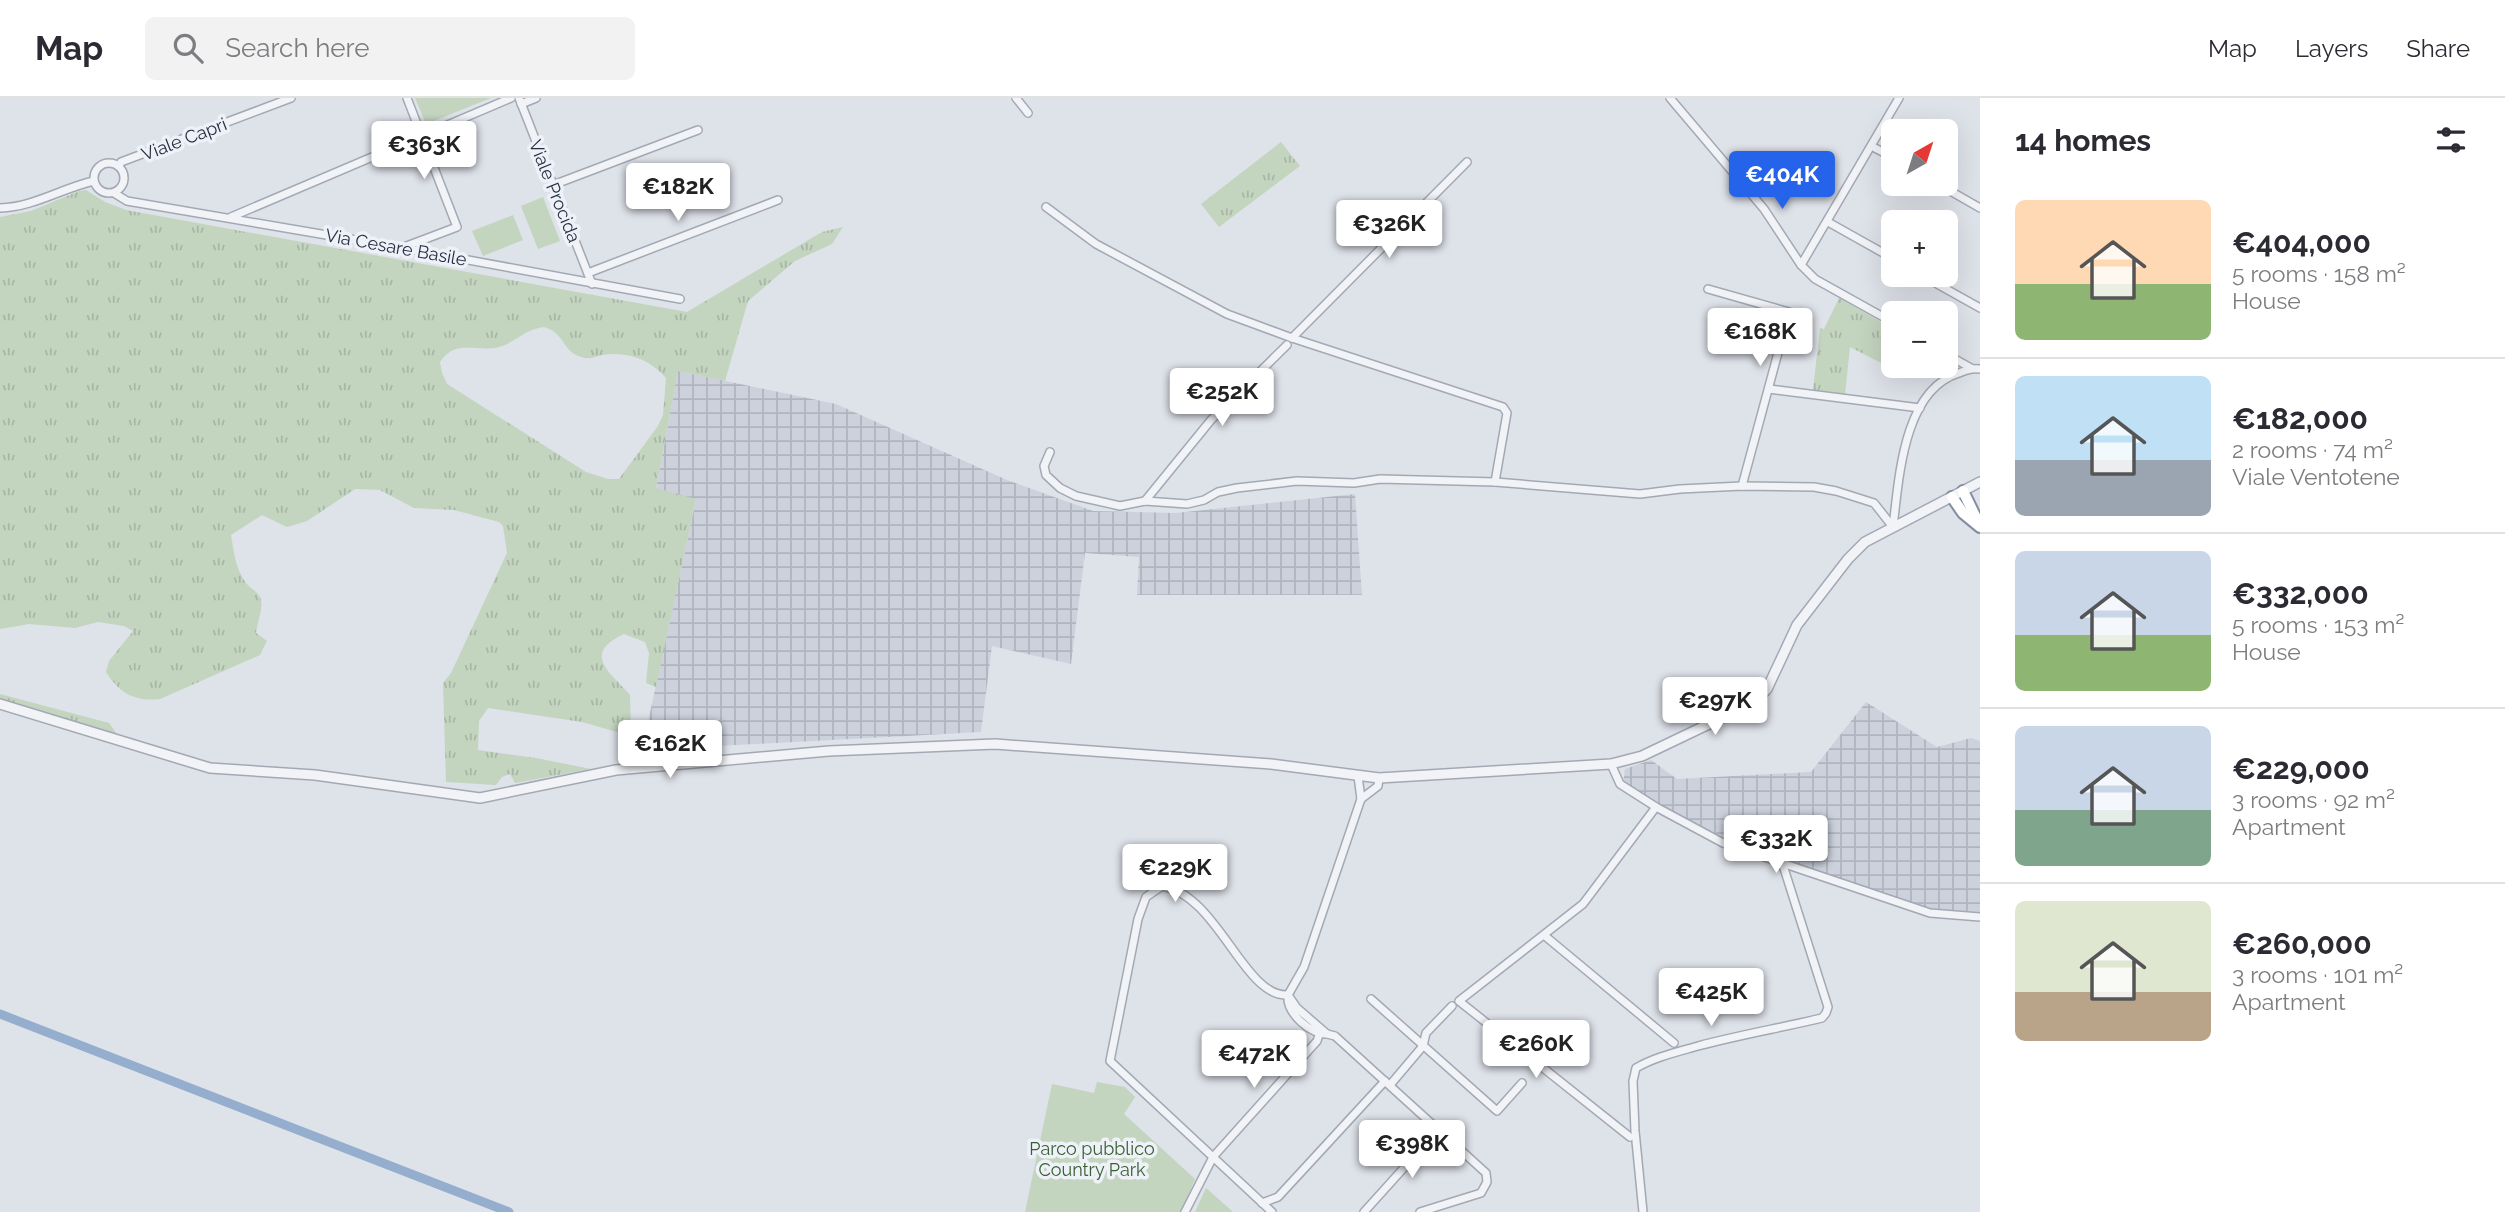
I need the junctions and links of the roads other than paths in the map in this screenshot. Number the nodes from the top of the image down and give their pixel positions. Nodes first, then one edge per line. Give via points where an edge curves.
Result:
1 (291, 98) edge
2 (407, 98) edge
3 (511, 98) edge
4 (536, 98) edge
5 (1016, 98) edge
6 (1670, 98) edge
7 (1899, 98) edge
8 (520, 101) edge
9 (1028, 113) dead end
10 (698, 130) dead end
11 (421, 135) junction
12 (1875, 148) dead end
13 (1881, 151) edge
14 (1467, 162) dead end
15 (119, 166) junction
16 (94, 181) junction
17 (553, 185) junction
18 (114, 193) junction
19 (1958, 195) edge
20 (779, 200) dead end
21 (1046, 207) dead end
22 (0, 208) edge
23 (1980, 208) edge
24 (229, 217) junction
25 (1828, 222) junction
26 (403, 248) junction
27 (1881, 252) edge
28 (1801, 265) junction
29 (587, 273) junction
30 (592, 284) junction
31 (1942, 287) edge
32 (1708, 289) dead end
33 (680, 299) dead end
34 (1980, 308) edge
35 (1881, 316) edge
36 (1289, 342) junction
37 (1958, 360) edge
38 (1976, 369) edge
39 (1769, 388) junction
40 (1920, 408) junction
41 (1051, 452) dead end
42 (1495, 482) junction
43 (1980, 482) edge
44 (1742, 486) junction
45 (1963, 491) junction
46 (1952, 497) junction
47 (1145, 501) junction
48 (1893, 527) junction
49 (1980, 527) edge
50 (0, 704) edge
51 (1611, 764) junction
52 (1358, 776) junction
53 (1379, 778) junction
54 (1361, 799) junction
55 (1656, 807) junction
56 (1782, 862) junction
57 (1980, 917) edge
58 (1545, 936) junction
59 (1288, 995) junction
60 (1371, 999) dead end
61 (1452, 1006) dead end
62 (1323, 1034) junction
63 (1674, 1043) dead end
64 (1423, 1046) junction
65 (1387, 1083) junction
66 (1522, 1083) dead end
67 (1438, 1130) junction
68 (1630, 1138) dead end
69 (1213, 1157) junction
70 (1262, 1203) junction
71 (1185, 1212) edge
72 (1272, 1212) edge
73 (1364, 1212) edge
74 (1420, 1212) edge
75 (1643, 1212) edge

1 - 15 street, Viale Capri
2 - 11 street
3 - 11 street
4 - 8 street
5 - 9 street
6 - 28 street via 1764,209
7 - 25 street
8 - 17 street, Viale Procida
10 - 17 street
11 - 24 street
11 - 26 street via 457,227
12 - 13 street
14 - 36 street
15 - 16 street via 101,165
15 - 18 street via 124,183
16 - 18 street via 100,190
16 - 22 street via 41,201
17 - 29 street, Viale Procida
18 - 24 street, Via Cesare Basile via 127,201
19 - 23 street
20 - 29 street
21 - 36 street via 1106,250
24 - 26 street, Via Cesare Basile
25 - 27 street
25 - 28 street
26 - 30 street, Via Cesare Basile
28 - 35 street via 1815,279
29 - 30 street, Viale Procida
30 - 33 street, Via Cesare Basile
31 - 34 street
32 - 39 street via 1789,312
36 - 42 street via 1503,407 1507,413
36 - 47 street via 1211,420
37 - 38 street
38 - 40 street via 1945,377
39 - 40 street
39 - 44 street
40 - 48 street via 1900,464
41 - 47 street via 1044,466 1046,475 1060,488 1120,506
42 - 44 street via 1640,494
42 - 47 street via 1297,481 1237,488 1186,504
43 - 45 street
44 - 48 street via 1836,491 1874,503
45 - 46 street
45 - 49 highway
46 - 48 street
46 - 49 highway
48 - 51 street via 1865,542 1833,577 1797,625 1767,689 1755,702 1642,756
50 - 52 street via 210,768 315,775 480,798 616,770 829,751 995,744 1271,764
51 - 53 street
51 - 55 street via 1620,784
52 - 53 street
52 - 54 street
53 - 54 street via 1378,786
54 - 59 street via 1304,967
55 - 56 street via 1723,843
55 - 58 street via 1583,904
56 - 57 street via 1930,913
56 - 75 street via 1821,981 1826,1013 1822,1018 1648,1060 1636,1068 1635,1131
58 - 63 street
58 - 68 street via 1459,1001
59 - 62 street
59 - 69 street via 1271,992 1248,971 1192,898 1162,886 1146,897 1110,1061
60 - 64 street
61 - 64 street via 1426,1033
62 - 65 street via 1335,1036
62 - 69 street
64 - 65 street
64 - 66 street via 1497,1111
65 - 67 street
65 - 70 street via 1278,1197
67 - 73 street
67 - 74 street via 1486,1173 1487,1182 1481,1194
69 - 70 street
69 - 71 street
70 - 72 street

